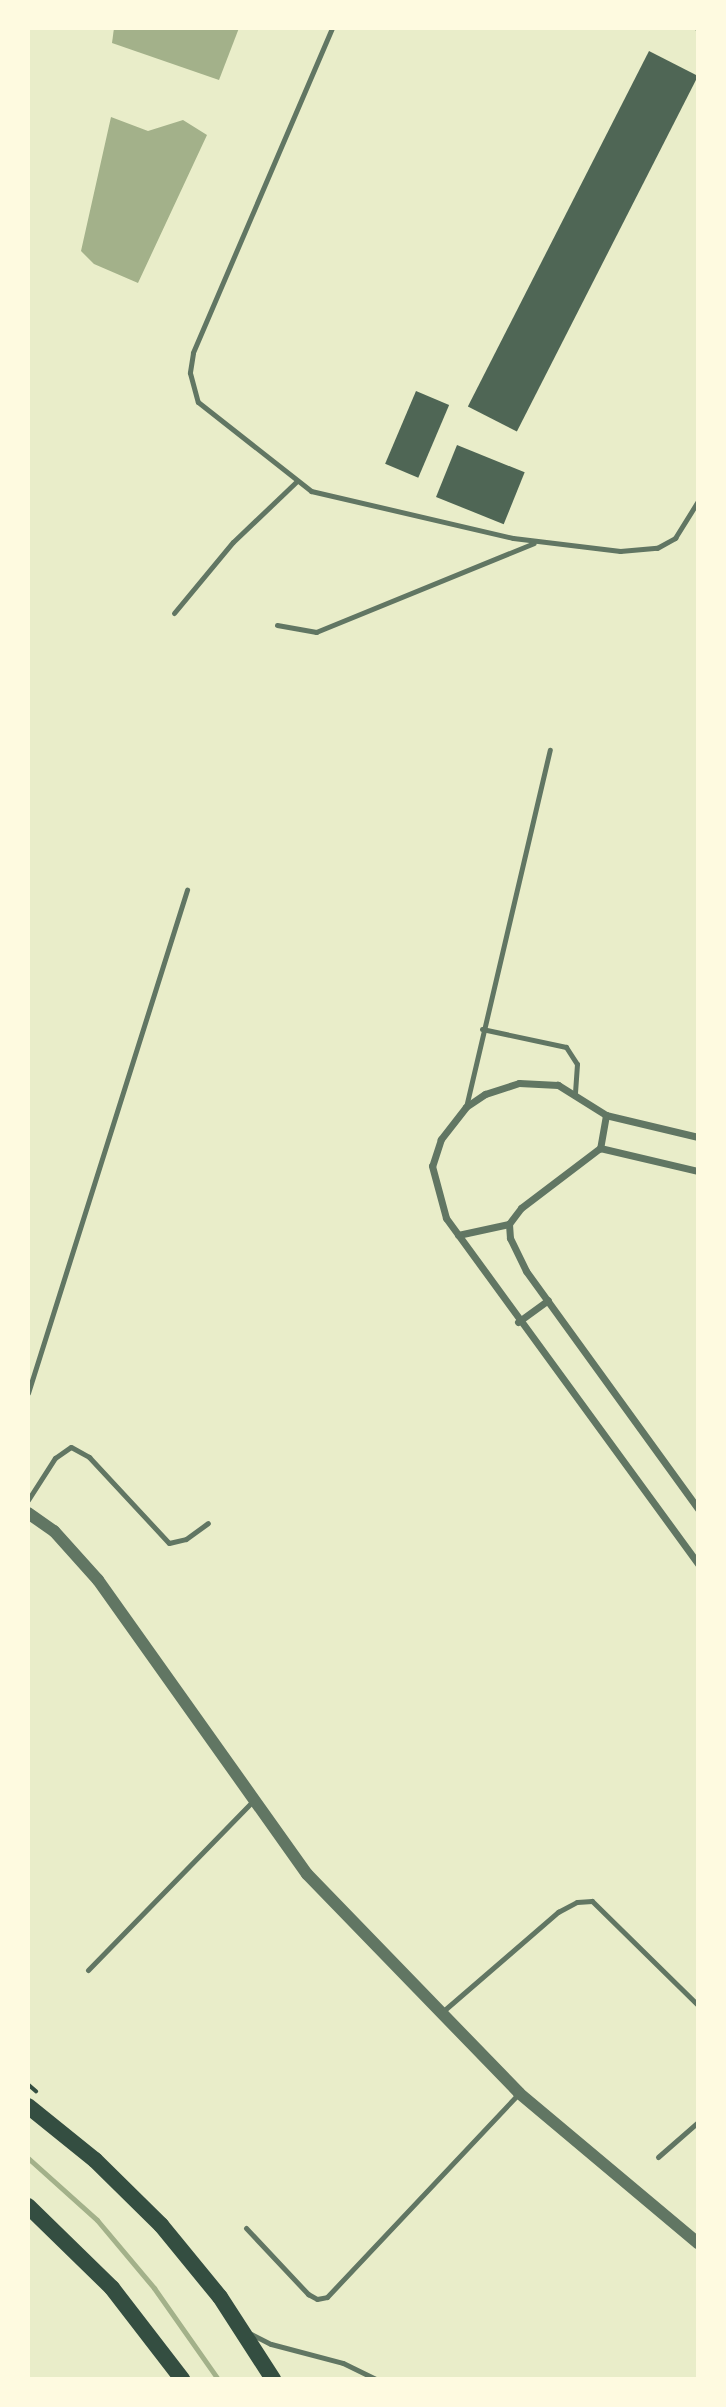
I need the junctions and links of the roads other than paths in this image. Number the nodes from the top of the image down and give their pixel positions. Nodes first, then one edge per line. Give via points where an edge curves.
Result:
1 (332, 28) edge
2 (297, 481) junction
3 (698, 501) edge
4 (537, 542) junction
5 (174, 613) dead end
6 (276, 625) dead end
7 (550, 750) dead end
8 (187, 890) dead end
9 (482, 1029) junction
10 (575, 1096) junction
11 (466, 1107) junction
12 (606, 1115) junction
13 (698, 1137) edge
14 (600, 1148) junction
15 (698, 1171) edge
16 (509, 1224) junction
17 (458, 1236) junction
18 (548, 1300) junction
19 (518, 1322) junction
20 (28, 1393) edge
21 (28, 1500) edge
22 (698, 1509) edge
23 (28, 1513) edge
24 (208, 1523) dead end
25 (698, 1564) edge
26 (253, 1802) junction
27 (88, 1970) dead end
28 (698, 2005) edge
29 (439, 2014) junction
30 (519, 2092) junction
31 (28, 2106) edge
32 (698, 2122) edge
33 (658, 2157) dead end
34 (28, 2206) edge
35 (246, 2228) dead end
36 (698, 2243) edge
37 (243, 2331) junction
38 (182, 2379) edge
39 (273, 2379) edge
40 (376, 2379) edge

1 - 2 lane via 193,353 190,373 198,402 208,413
2 - 4 lane via 327,497 409,510
2 - 5 lane via 233,542
3 - 4 lane via 675,538 657,548 620,551
4 - 6 lane via 316,632
7 - 9 lane
8 - 20 lane
9 - 10 lane via 566,1047 577,1064
9 - 11 lane
10 - 11 street via 558,1085 519,1083 485,1094
10 - 12 street
11 - 17 street via 441,1139 432,1166 437,1196
12 - 13 street
12 - 14 street
14 - 15 street
14 - 16 street via 522,1208
16 - 17 street
16 - 18 street via 515,1253
17 - 19 street
18 - 19 street
18 - 22 street
19 - 25 street
21 - 24 lane via 55,1458 71,1447 89,1457 169,1543 186,1539
23 - 26 street via 54,1531 98,1580
26 - 27 lane
26 - 29 street via 307,1874
28 - 29 lane via 608,1912 585,1901 558,1912
29 - 30 street
30 - 35 lane via 327,2297 308,2294
30 - 36 street
31 - 37 main road via 95,2160 161,2225
32 - 33 lane
34 - 38 main road via 111,2288
37 - 39 main road
37 - 40 lane via 271,2344 343,2363

